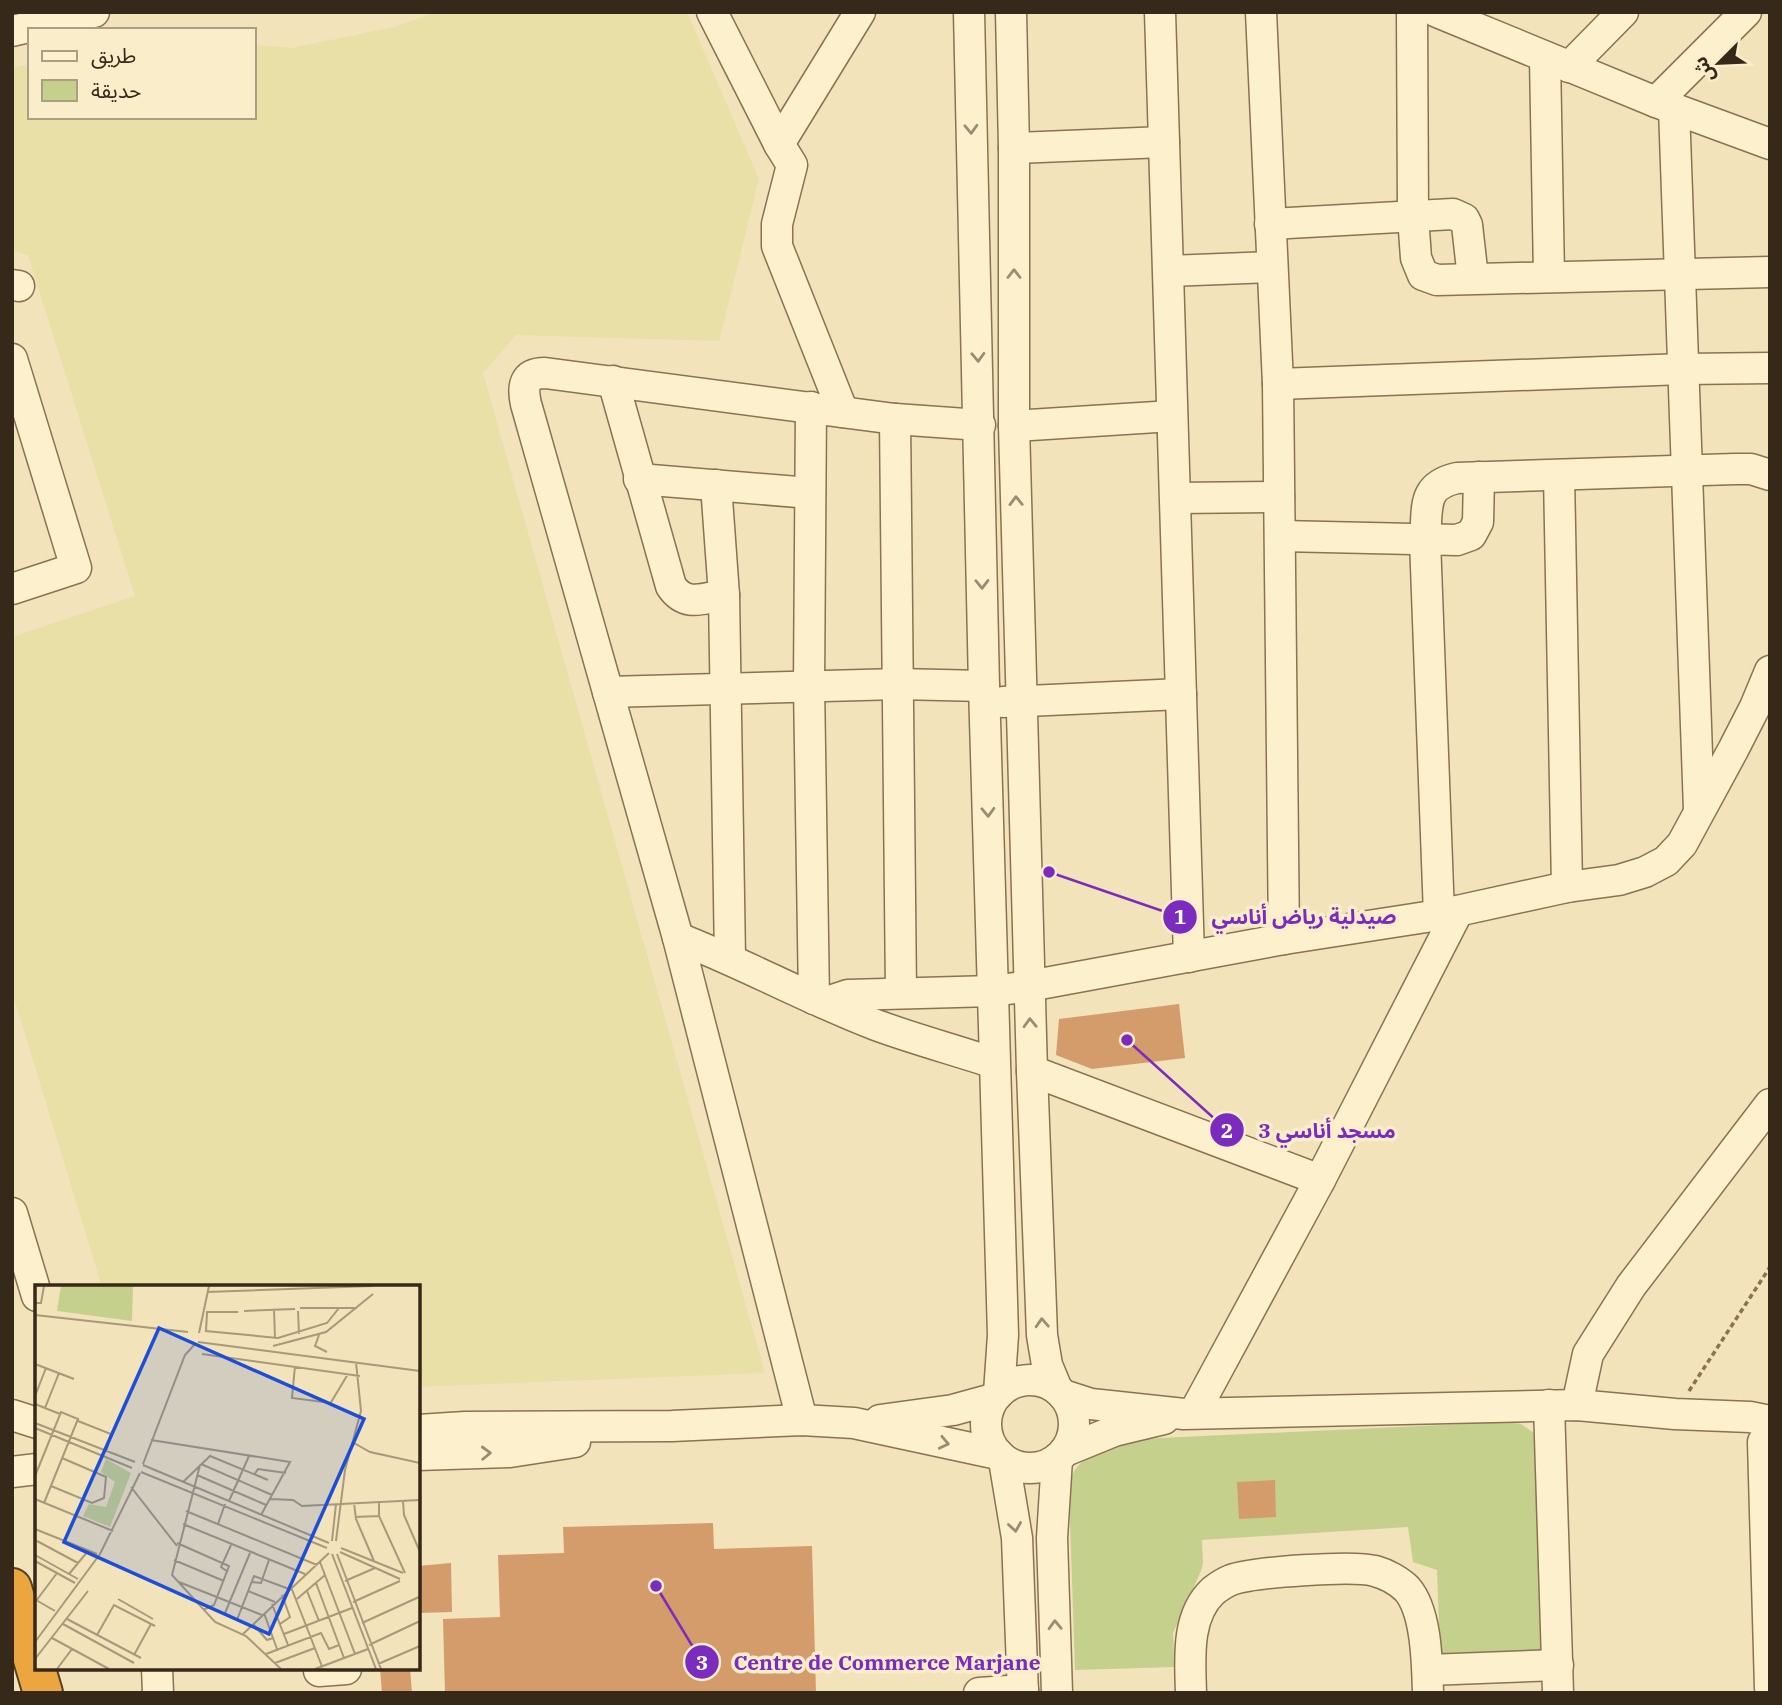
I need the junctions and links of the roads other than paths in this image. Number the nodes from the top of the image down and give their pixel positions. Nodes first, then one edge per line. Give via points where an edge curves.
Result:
1 (94, 12) edge
2 (712, 12) edge
3 (860, 12) edge
4 (969, 12) edge
5 (1011, 12) edge
6 (1160, 12) edge
7 (1261, 12) edge
8 (1412, 12) edge
9 (1437, 12) edge
10 (1623, 12) edge
11 (1746, 12) edge
12 (1485, 21) edge
13 (12, 31) edge
14 (1557, 62) junction
15 (1012, 81) junction
16 (970, 83) junction
17 (1665, 105) junction
18 (1768, 139) edge
19 (1164, 142) junction
20 (779, 144) junction
21 (1014, 148) junction
22 (1413, 216) junction
23 (1270, 224) junction
24 (1272, 267) junction
25 (1168, 271) junction
26 (1770, 272) edge
27 (1680, 273) junction
28 (1549, 276) junction
29 (1473, 278) junction
30 (12, 359) edge
31 (1770, 368) edge
32 (1683, 369) junction
33 (613, 381) junction
34 (1278, 384) junction
35 (1015, 393) junction
36 (979, 395) junction
37 (811, 407) junction
38 (843, 412) junction
39 (1172, 416) junction
40 (895, 419) junction
41 (980, 425) junction
42 (1014, 426) junction
43 (1687, 470) junction
44 (1559, 475) junction
45 (1770, 475) edge
46 (1479, 477) junction
47 (639, 479) junction
48 (716, 485) junction
49 (810, 493) junction
50 (1279, 497) junction
51 (1176, 498) junction
52 (1280, 537) junction
53 (1425, 540) junction
54 (12, 589) edge
55 (724, 595) junction
56 (1770, 671) edge
57 (898, 684) junction
58 (809, 685) junction
59 (726, 688) junction
60 (608, 692) junction
61 (1181, 694) junction
62 (985, 695) junction
63 (1021, 701) junction
64 (1699, 810) junction
65 (1567, 887) junction
66 (1448, 913) junction
67 (678, 938) junction
68 (1284, 940) junction
69 (1189, 957) junction
70 (730, 958) junction
71 (1029, 986) junction
72 (993, 991) junction
73 (901, 993) junction
74 (819, 1001) junction
75 (994, 1063) junction
76 (1032, 1071) junction
77 (1770, 1104) edge
78 (1320, 1180) junction
79 (12, 1213) edge
80 (35, 1289) edge
81 (1060, 1392) junction
82 (996, 1396) junction
83 (1563, 1405) junction
84 (1189, 1413) junction
85 (12, 1415) edge
86 (802, 1420) junction
87 (35, 1422) edge
88 (853, 1423) junction
89 (672, 1426) junction
90 (420, 1430) edge
91 (1768, 1436) edge
92 (420, 1455) edge
93 (1061, 1455) junction
94 (1001, 1457) junction
95 (35, 1469) edge
96 (12, 1472) edge
97 (1768, 1514) edge
98 (12, 1588) edge
99 (35, 1666) edge
100 (36, 1670) edge
101 (157, 1670) edge
102 (12, 1676) edge
103 (1558, 1679) edge
104 (1428, 1681) edge
105 (1770, 1688) edge
106 (1023, 1691) edge
107 (18, 1693) edge
108 (43, 1693) edge
109 (158, 1693) edge
110 (979, 1693) edge
111 (1057, 1693) edge
112 (1191, 1693) edge

1 - 13 street
2 - 20 street
3 - 20 street
4 - 16 street
5 - 15 street
6 - 19 street
7 - 23 street
8 - 22 street
9 - 12 street
10 - 14 street
11 - 17 street
12 - 14 street
14 - 17 street
14 - 28 street
15 - 16 street
15 - 21 street
16 -> 36 street
17 - 18 street
17 - 27 street
19 - 21 street
19 - 25 street
20 - 38 street via 792,165 777,224 777,246
35 -> 21 street
22 - 23 street
22 - 29 street via 1416,258 1423,275 1437,280
22 - 29 street via 1453,214 1464,219
23 - 24 street
24 - 25 street
24 - 34 street
25 - 39 street
26 - 27 street
27 - 28 street
27 - 32 street
28 - 29 street
30 - 54 street via 76,568
31 - 32 street
32 - 34 street
32 - 43 street
33 - 37 street
33 - 47 street
33 - 60 street via 537,373 524,386
34 - 50 street
35 - 36 street
35 - 42 street
36 - 41 street
37 - 38 street
37 - 49 street
38 - 40 street
39 - 42 street
39 - 51 street
40 - 41 street
40 - 57 street
41 -> 62 street
63 -> 42 street
43 - 44 street
43 - 45 street via 1751,470
43 - 64 street
44 - 46 street
44 - 65 street
46 - 53 street via 1437,484 1431,493
46 - 53 street via 1476,530 1457,540
47 - 48 street
47 - 55 street via 676,593 688,600
48 - 49 street
48 - 55 street
49 - 58 street
50 - 51 street
50 - 52 street
51 - 61 street
52 - 53 street
52 - 68 street
53 - 66 street
55 - 59 street
56 - 64 street via 1750,718
57 - 58 street
57 - 62 street
57 - 73 street
58 - 59 street
58 - 74 street
59 - 60 street
59 - 70 street
60 - 67 street
61 - 63 street
61 - 69 street
62 - 63 street
62 -> 72 street
63 - 71 street
64 - 65 street via 1682,844 1657,867 1619,880
65 - 66 street
66 - 68 street
66 - 78 street
67 - 70 street
67 - 86 street
68 - 69 street
69 - 71 street
70 - 74 street
71 - 72 street
76 -> 71 street
72 - 73 street
72 - 75 street
73 - 74 street
74 - 75 street
75 - 82 street via 1003,1335
76 - 78 street
81 -> 76 street via 1042,1335
77 - 83 street via 1630,1286
78 - 84 street
79 - 80 street
81 - 82 street via 1046,1383 1021,1380
81 - 84 street via 1091,1404
81 - 93 street via 1074,1423 1070,1443
82 - 88 street via 953,1410
82 - 94 street via 986,1427
83 - 84 street
83 - 91 street via 1750,1417
83 - 103 street
84 - 93 street via 1114,1431
85 - 87 street
86 - 88 street
86 - 89 street
88 -> 94 street
89 - 90 street
92 -> 89 street via 510,1452
91 - 97 street
93 - 94 street via 1044,1466 1030,1468
111 -> 93 street via 1052,1538
94 -> 106 street via 1017,1538
95 - 96 street
97 - 105 street
98 - 99 highway
100 - 108 highway
101 - 109 street
102 - 107 highway
103 - 104 street
104 - 112 street via 1418,1608 1408,1590 1375,1570 1349,1568 1254,1575 1231,1580 1213,1591 1199,1611 1192,1633
106 - 110 street

